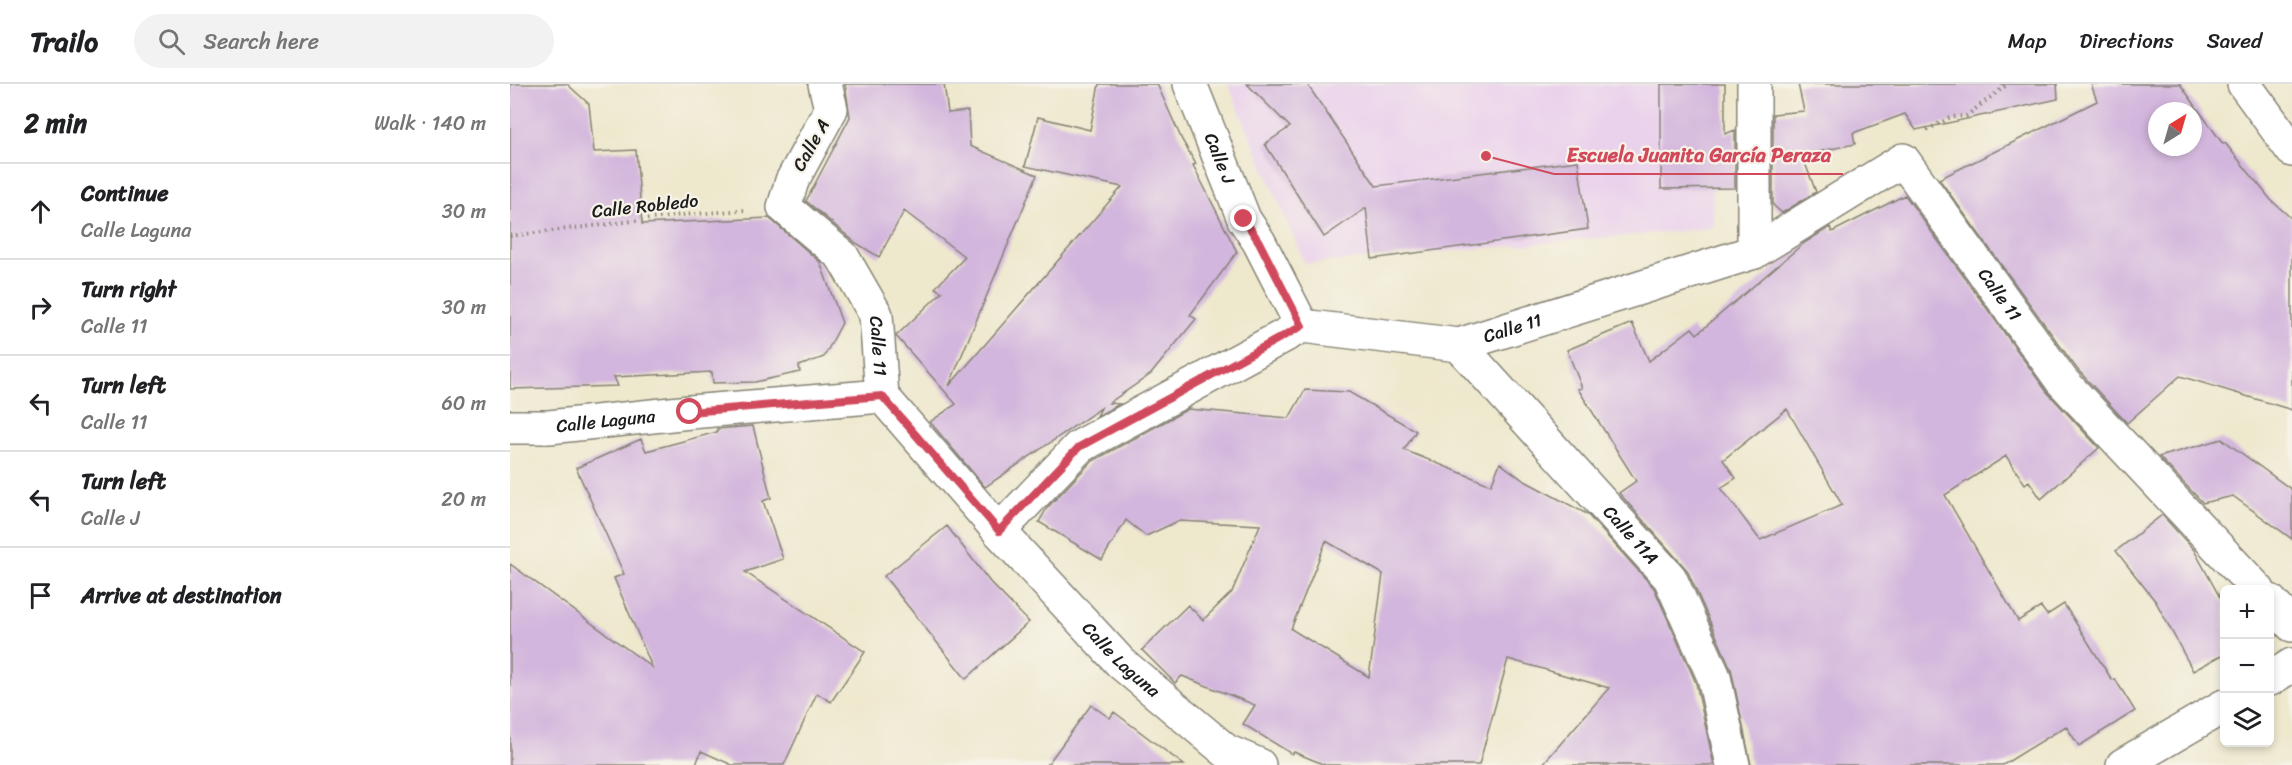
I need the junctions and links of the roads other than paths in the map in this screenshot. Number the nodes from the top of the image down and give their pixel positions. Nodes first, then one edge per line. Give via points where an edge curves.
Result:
1 (825, 84) edge
2 (1190, 84) edge
3 (1754, 84) edge
4 (2244, 84) edge
5 (2292, 150) edge
6 (784, 207) joint
7 (1754, 252) junction
8 (1302, 326) junction
9 (1459, 345) junction
10 (882, 396) junction
11 (510, 427) edge
12 (999, 531) junction
13 (2253, 585) edge
14 (2274, 606) edge
15 (2292, 625) edge
16 (2292, 665) edge
17 (2274, 676) edge
18 (2220, 708) edge
19 (1259, 765) edge
20 (1733, 765) edge
21 (2124, 765) edge

1 - 6 street, Calle A via 831,109 792,181
2 - 8 street, Calle J via 1244,219
3 - 7 street
4 - 5 street
6 - 10 street, Calle 11 via 842,256 876,315
7 - 9 street, Calle 11
7 - 13 street, Calle 11 via 1903,160 2062,381
8 - 9 street, Calle 11
8 - 12 street via 1079,447
9 - 20 street, Calle 11A via 1670,578 1714,677
10 - 11 street, Calle Laguna via 549,427
10 - 12 street, Calle 11
12 - 19 street, Calle Laguna via 1121,663 1226,751
14 - 15 street
16 - 17 street
18 - 21 street

